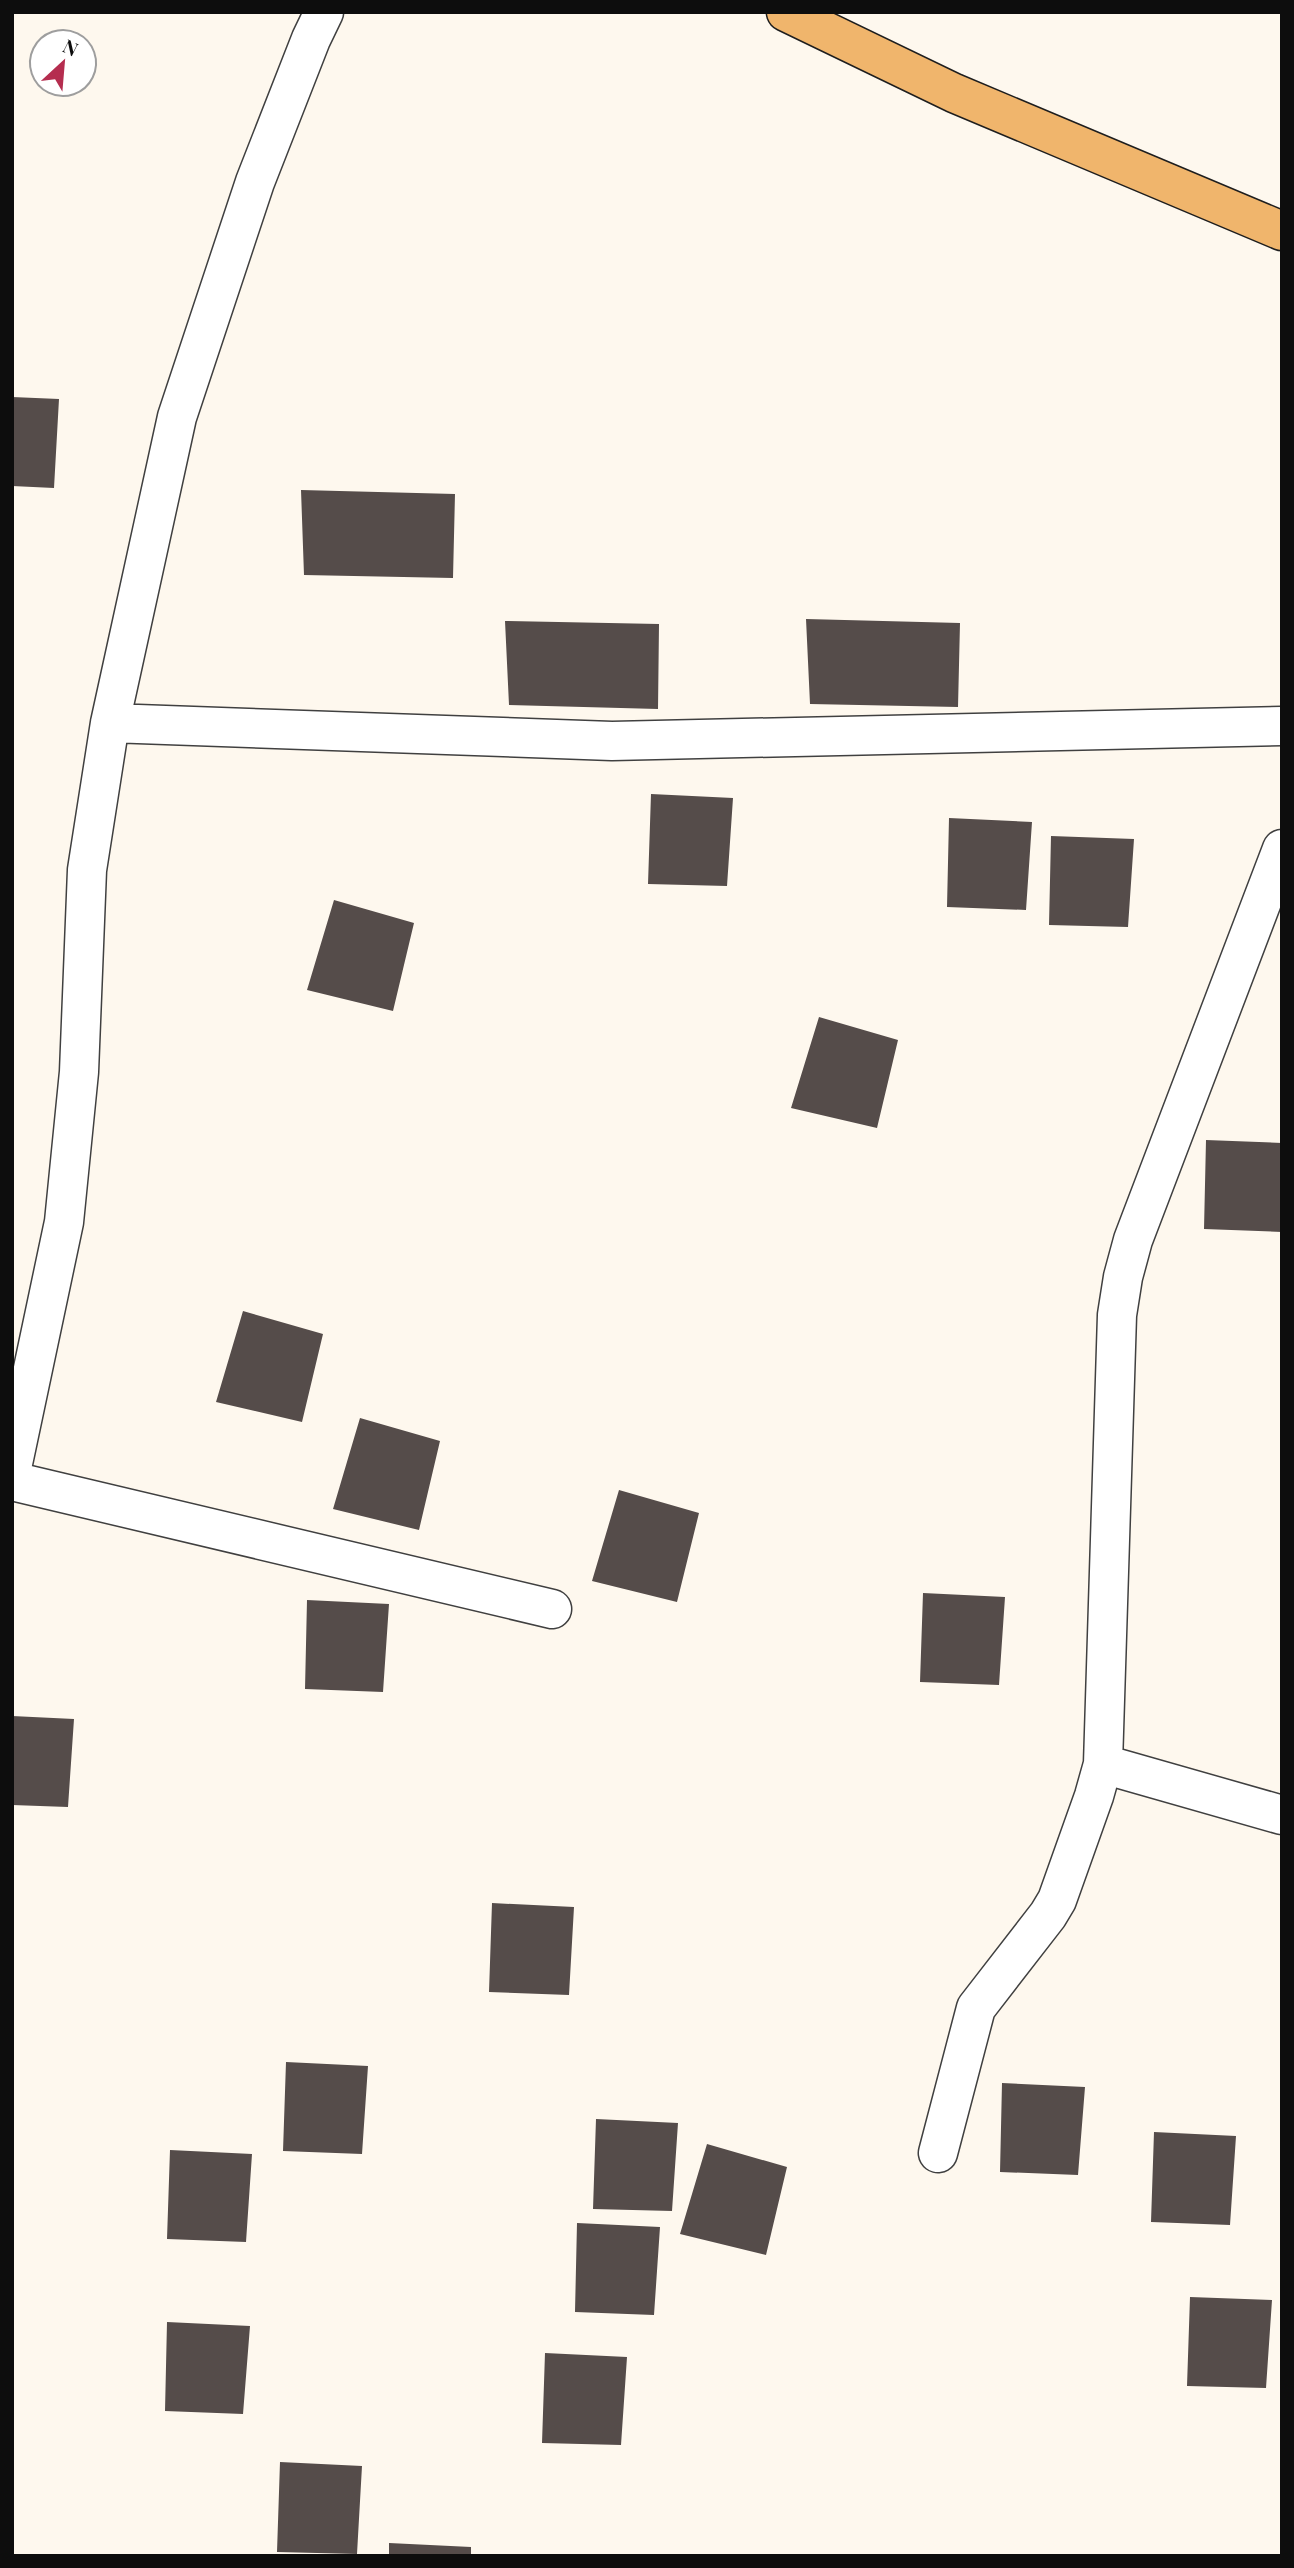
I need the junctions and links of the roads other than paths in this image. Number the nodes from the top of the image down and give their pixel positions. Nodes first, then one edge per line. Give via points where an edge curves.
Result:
1 (324, 12) edge
2 (786, 12) edge
3 (1282, 232) edge
4 (110, 723) junction
5 (1282, 726) edge
6 (1282, 849) edge
7 (12, 1468) edge
8 (12, 1481) edge
9 (552, 1609) dead end
10 (1103, 1764) junction
11 (1282, 1815) edge
12 (938, 2153) dead end

1 - 4 street via 255,182 177,417
2 - 3 main road via 954,93
4 - 5 street via 612,741
4 - 7 street via 87,870 79,1072 64,1222
6 - 10 street via 1133,1240 1123,1277 1117,1315
8 - 9 street
10 - 11 street
10 - 12 street via 1057,1900 976,2007

